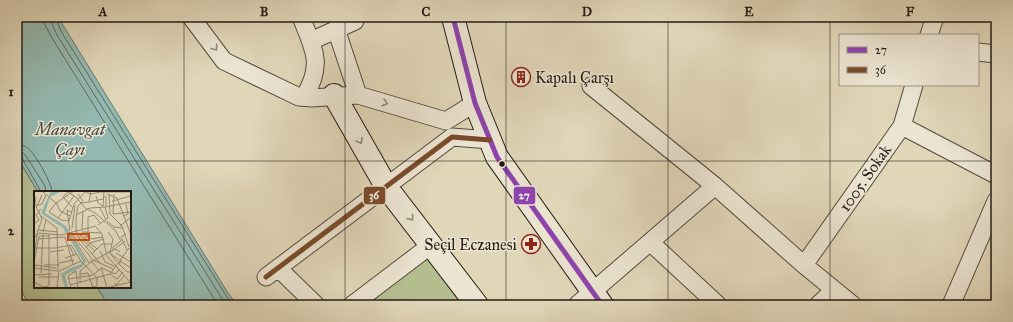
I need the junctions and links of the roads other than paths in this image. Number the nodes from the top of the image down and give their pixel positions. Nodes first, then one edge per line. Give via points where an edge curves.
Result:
1 (192, 17) edge
2 (301, 17) edge
3 (354, 17) edge
4 (453, 17) edge
5 (935, 17) edge
6 (336, 29) junction
7 (929, 34) edge
8 (311, 40) junction
9 (979, 52) edge
10 (996, 54) edge
11 (591, 86) dead end
12 (914, 86) edge
13 (358, 94) junction
14 (334, 95) junction
15 (304, 97) junction
16 (475, 103) junction
17 (902, 126) junction
18 (490, 140) junction
19 (996, 175) edge
20 (716, 186) junction
21 (387, 188) junction
22 (996, 201) edge
23 (650, 242) junction
24 (431, 245) junction
25 (804, 265) junction
26 (834, 290) junction
27 (590, 301) edge
28 (316, 305) edge
29 (352, 305) edge
30 (477, 305) edge
31 (718, 305) edge
32 (818, 305) edge
33 (853, 305) edge
34 (951, 305) edge

1 -> 15 street via 224,61
2 - 8 street
3 - 6 street via 356,21
4 - 16 street
5 - 7 street
6 - 8 street
6 - 13 street
8 - 15 street via 316,54 313,82
9 - 10 street
11 - 20 street
12 - 17 street, 1005. Sokak
13 - 14 street
13 -> 16 street via 446,120
14 - 15 street
14 -> 21 street
16 - 18 street
17 - 19 street
17 - 25 street, 1005. Sokak
18 - 21 street via 452,137
18 - 27 street via 497,157
20 - 23 street
20 - 25 street
21 -> 24 street
21 - 28 street via 272,272
22 - 34 street
23 - 27 street
23 - 31 street
24 - 29 street
24 - 30 street
25 - 26 street
26 - 32 street
26 - 33 street

